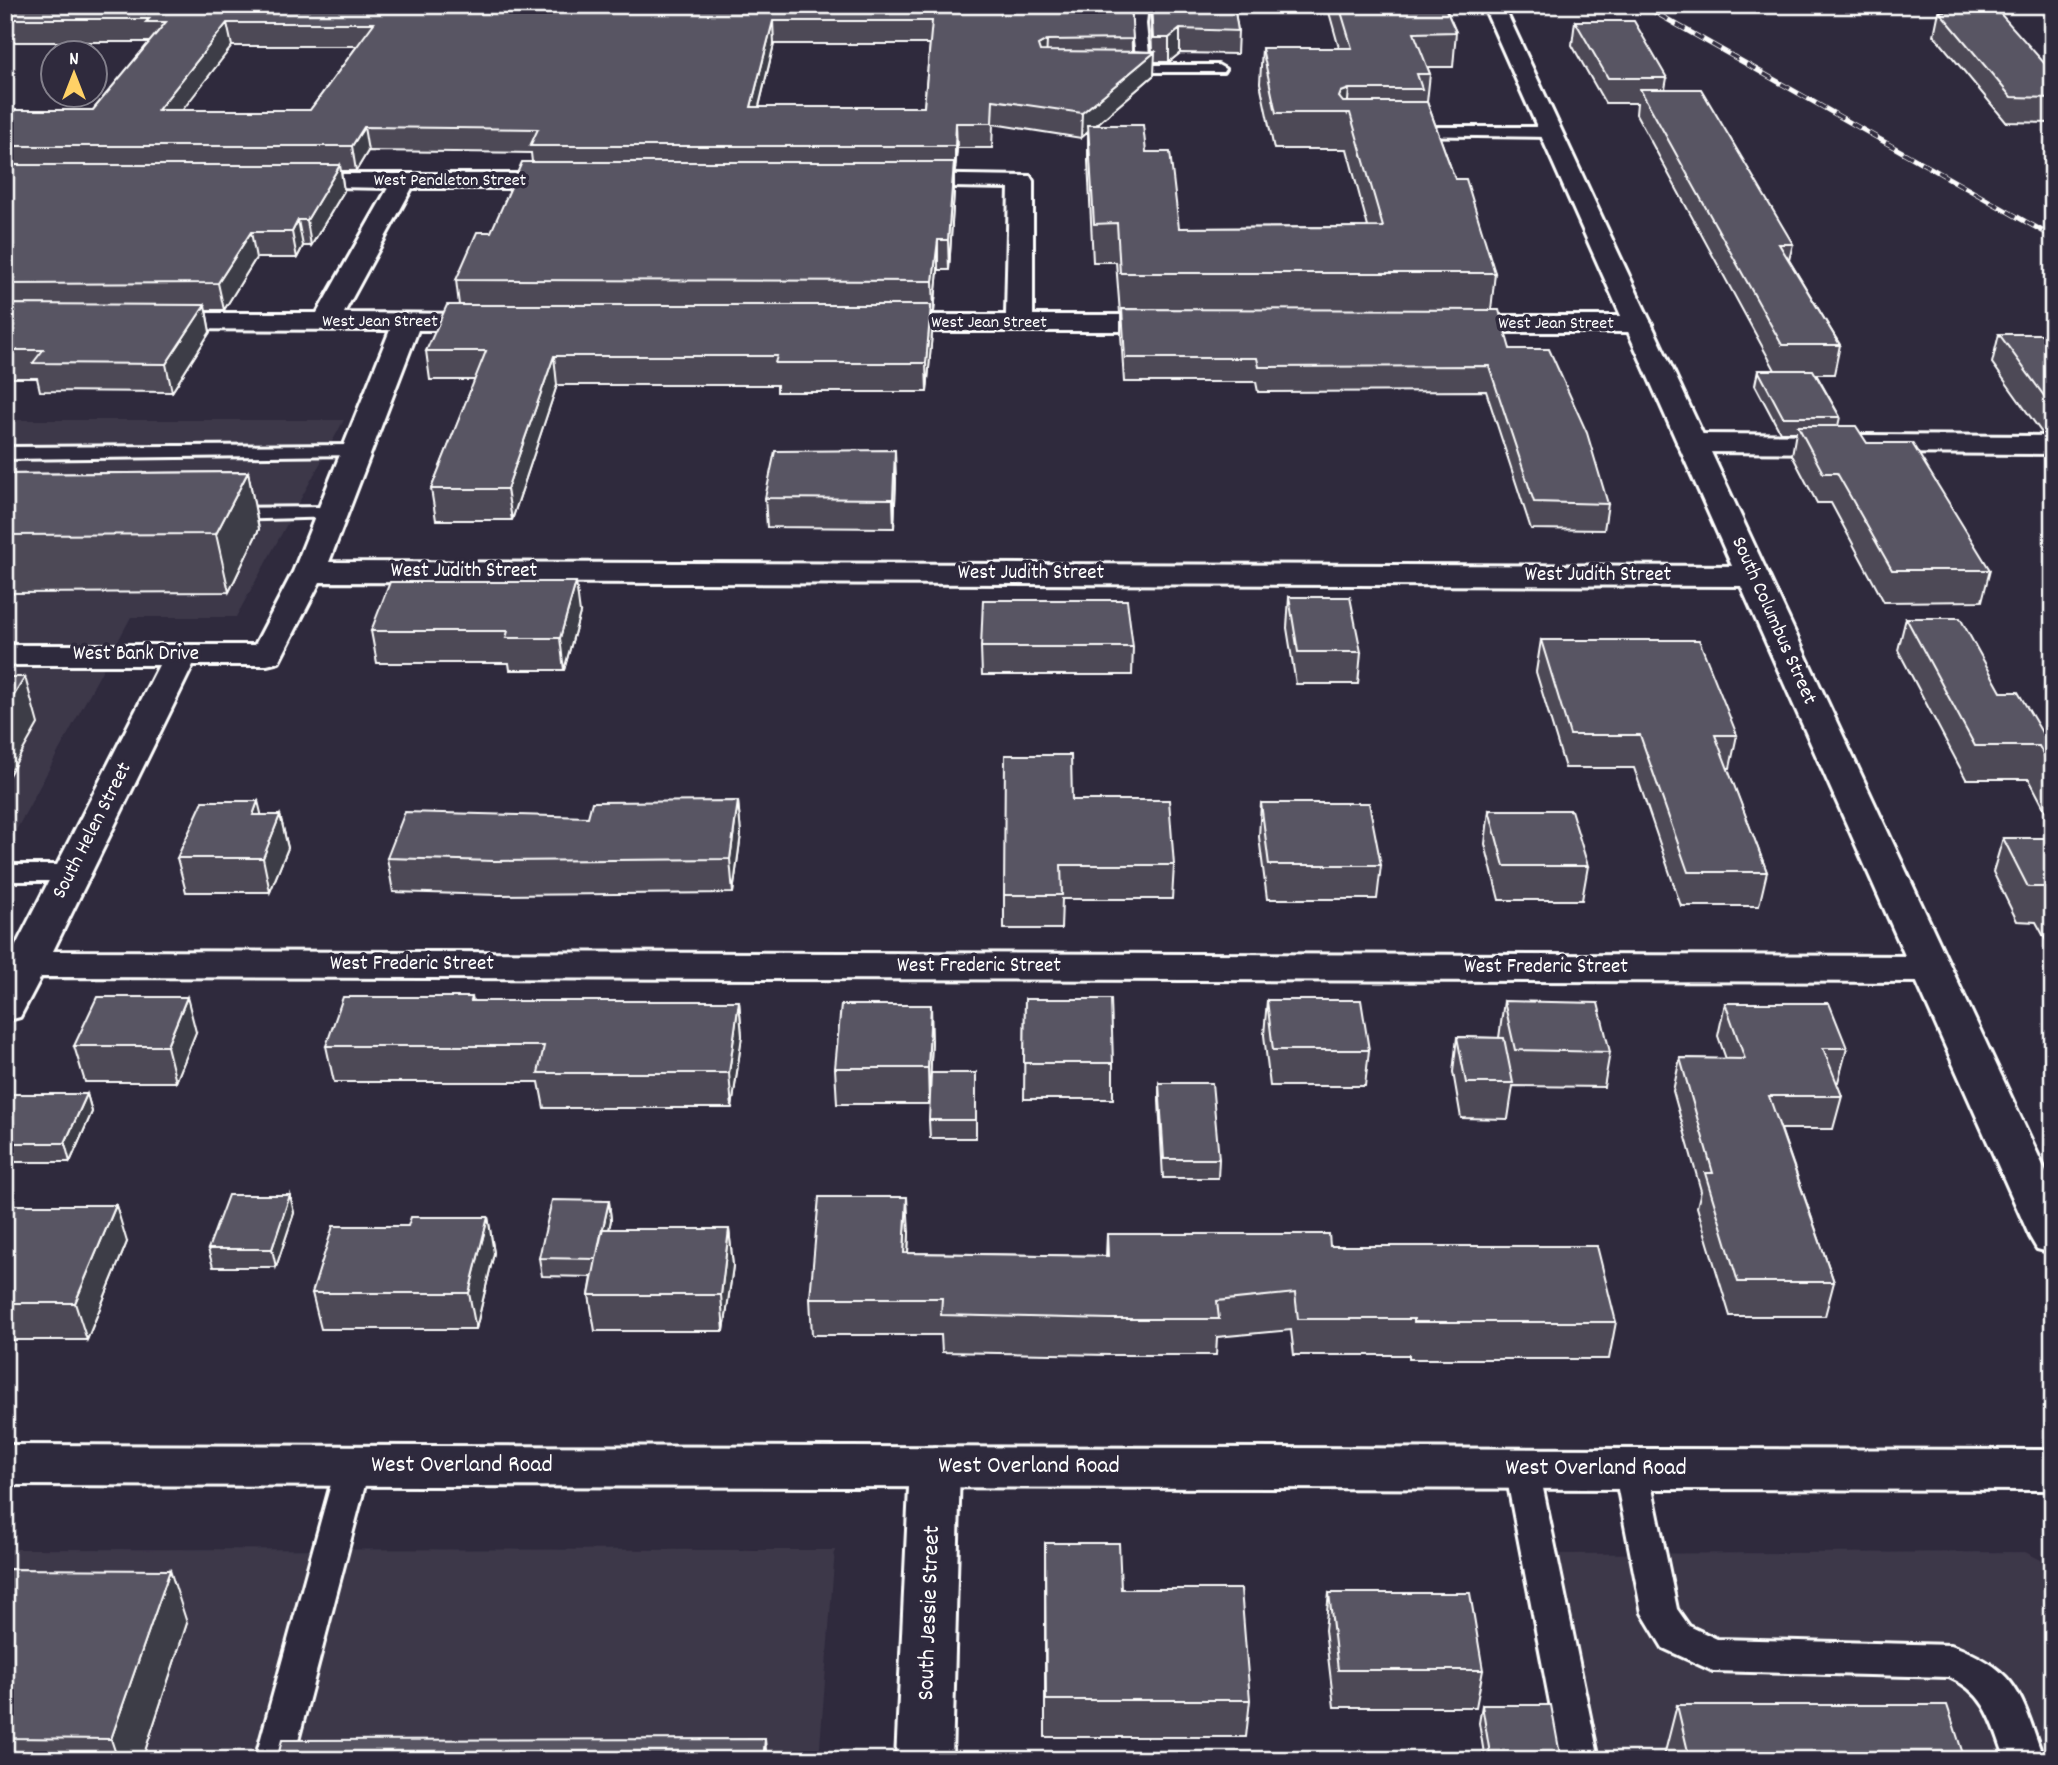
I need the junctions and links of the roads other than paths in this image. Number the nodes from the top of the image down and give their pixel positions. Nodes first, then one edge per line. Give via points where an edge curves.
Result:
1 (1141, 5) edge
2 (1493, 5) edge
3 (1218, 69) dead end
4 (1388, 132) edge
5 (1551, 132) junction
6 (267, 181) edge
7 (404, 181) junction
8 (596, 181) edge
9 (884, 181) edge
10 (131, 321) edge
11 (326, 322) junction
12 (407, 322) junction
13 (518, 322) edge
14 (852, 323) edge
15 (1019, 323) junction
16 (1200, 323) edge
17 (1423, 324) edge
18 (1638, 324) junction
19 (1692, 443) junction
20 (2053, 444) edge
21 (356, 451) junction
22 (5, 453) edge
23 (332, 513) junction
24 (198, 515) edge
25 (309, 572) junction
26 (1753, 576) junction
27 (5, 655) edge
28 (181, 655) junction
29 (5, 873) edge
30 (73, 873) junction
31 (27, 964) junction
32 (1931, 969) junction
33 (5, 1008) edge
34 (2053, 1237) edge
35 (5, 1465) edge
36 (353, 1466) junction
37 (935, 1467) junction
38 (1522, 1469) junction
39 (1631, 1469) junction
40 (2053, 1470) edge
41 (274, 1760) edge
42 (924, 1760) edge
43 (1580, 1760) edge
44 (2025, 1760) edge

1 - 3 lane via 1136,69
2 - 5 street, South Columbus Street
4 - 5 lane
5 - 18 street, South Columbus Street
6 - 7 street, West Pendleton Street
7 - 8 street, West Pendleton Street
7 - 11 street
9 - 15 street via 1021,181
10 - 11 street, West Jean Street
11 - 12 street, West Jean Street
12 - 13 street, West Jean Street
12 - 21 street
14 - 15 street, West Jean Street
15 - 16 street, West Jean Street
17 - 18 street, West Jean Street
18 - 19 street, South Columbus Street
19 - 20 street
19 - 26 street, South Columbus Street
21 - 22 lane
21 - 23 street
23 - 24 lane
23 - 25 street
25 - 26 street, West Judith Street
25 - 28 street, West Bank Drive via 267,655
26 - 32 street, South Columbus Street
27 - 28 street, West Bank Drive
28 - 30 street, South Helen Street
29 - 30 lane
30 - 31 street, South Helen Street
31 - 32 street, West Frederic Street
31 - 33 street, South Helen Street
32 - 34 street, South Columbus Street
35 - 36 street, West Overland Road
36 - 37 street, West Overland Road
36 - 41 lane
37 - 38 street, West Overland Road
37 - 42 street, South Jessie Street
38 - 39 street, West Overland Road
38 - 43 lane
39 - 40 street, West Overland Road
39 - 44 lane via 1660,1613 1676,1637 1713,1655 1951,1661 1977,1672 2003,1699

